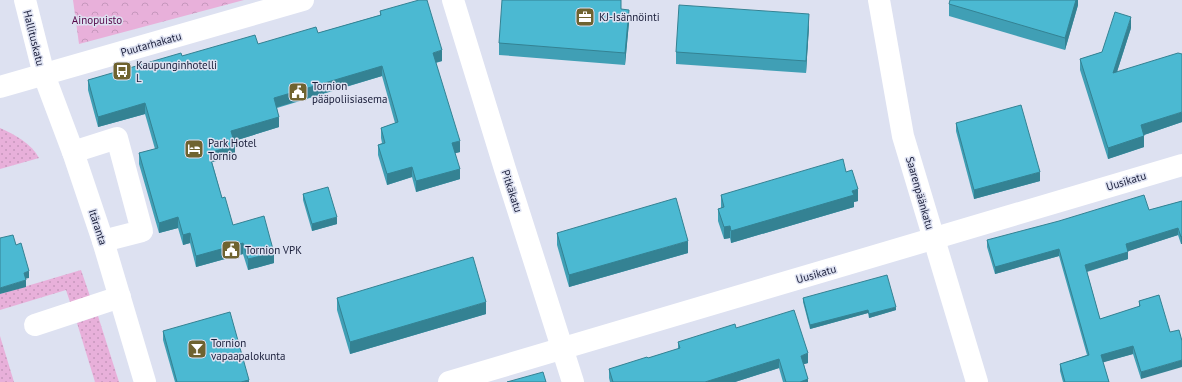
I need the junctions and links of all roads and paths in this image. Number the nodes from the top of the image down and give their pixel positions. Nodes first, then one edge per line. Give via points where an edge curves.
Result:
1 (25, 0) edge
2 (302, 0) edge
3 (453, 0) edge
4 (880, 0) edge
5 (44, 75) junction
6 (0, 87) edge
7 (73, 152) junction
8 (1182, 165) edge
9 (933, 239) junction
10 (103, 241) junction
11 (120, 297) junction
12 (35, 325) dead end
13 (563, 348) junction
14 (146, 382) edge
15 (449, 382) edge
16 (573, 382) edge
17 (977, 382) edge

1 - 5 street, Hallituskatu
2 - 5 street, Puutarhakatu
3 - 13 street, Pitkäkatu
4 - 9 street, Saarenpäänkatu via 903,136
5 - 6 street, Puutarhakatu
5 - 7 street, Itäranta
7 - 10 street, Itäranta
7 - 10 street via 117,138 142,231
8 - 9 street, Uusikatu
9 - 13 street, Uusikatu
9 - 17 street, Saarenpäänkatu
10 - 11 street, Itäranta
11 - 12 street
11 - 14 street, Itäranta
13 - 15 street, Uusikatu
13 - 16 street, Pitkäkatu

